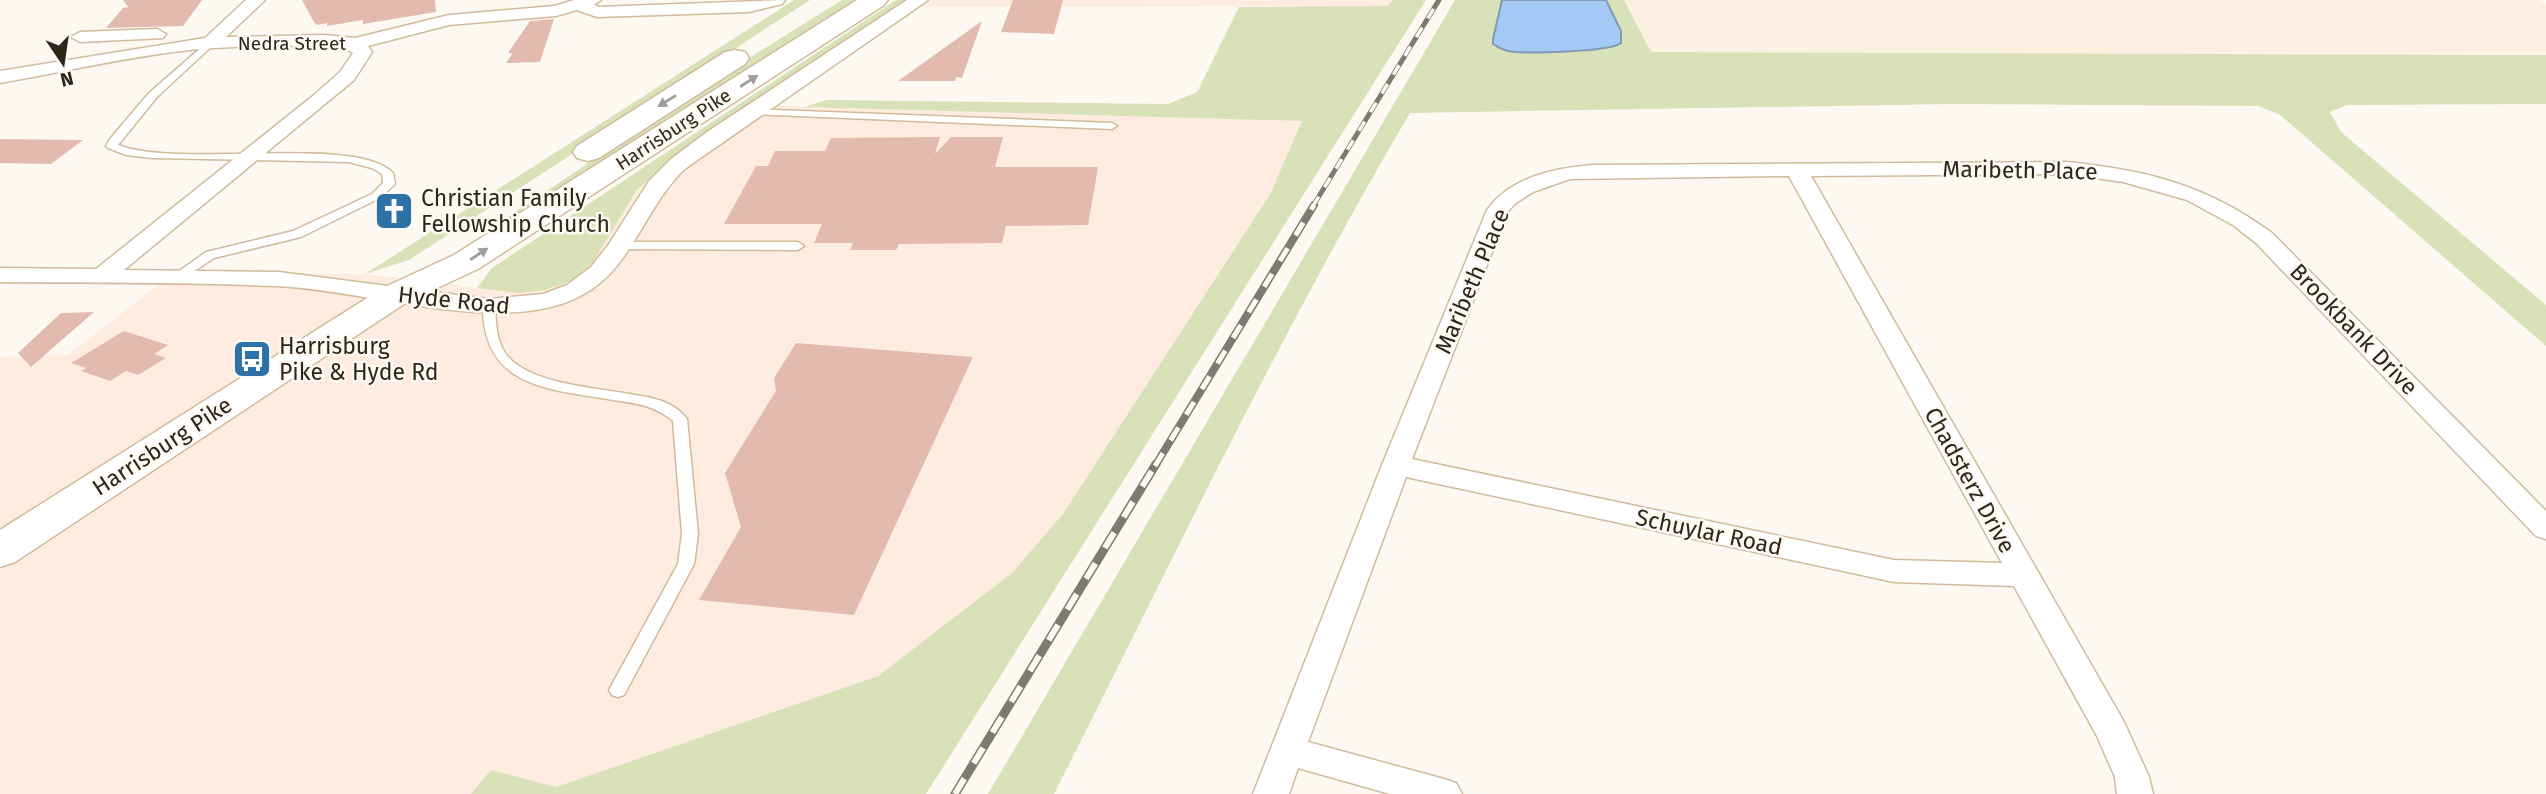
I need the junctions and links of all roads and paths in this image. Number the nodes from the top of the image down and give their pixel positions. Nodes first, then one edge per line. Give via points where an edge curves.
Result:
1 (256, 0) edge
2 (776, 0) edge
3 (829, 0) edge
4 (875, 0) edge
5 (919, 0) edge
6 (586, 3) edge
7 (80, 37) dead end
8 (216, 37) junction
9 (355, 44) junction
10 (0, 77) edge
11 (751, 112) junction
12 (1112, 127) dead end
13 (250, 157) junction
14 (1796, 169) junction
15 (2130, 174) joint
16 (618, 246) junction
17 (798, 246) dead end
18 (0, 275) edge
19 (102, 276) junction
20 (179, 277) junction
21 (396, 295) junction
22 (489, 306) junction
23 (1396, 465) junction
24 (2546, 529) edge
25 (0, 551) edge
26 (2024, 575) junction
27 (618, 690) dead end
28 (1287, 751) junction
29 (1271, 794) edge
30 (1444, 794) edge
31 (2135, 794) edge

1 - 8 street
2 - 6 street via 750,7 597,12
3 -> 21 main road, Harrisburg Pike via 435,253
21 -> 4 main road, Harrisburg Pike via 466,262
5 - 11 street, Hyde Road
6 - 9 street via 556,11 449,20
7 - 8 street
8 - 9 street, Nedra Street
8 - 10 street, Nedra Street
8 - 13 lane via 153,96 113,146 130,154
9 - 13 street, Nedra Street via 363,52 347,76
11 - 12 lane
11 - 16 street, Hyde Road via 668,173
13 - 19 street, Nedra Street
13 - 20 lane via 359,161 387,173 389,184 376,196 296,233 210,255
14 - 15 street, Maribeth Place via 2067,168
14 - 23 street, Maribeth Place via 1580,172 1545,179 1508,198 1498,210
14 - 26 street, Chadsterz Drive
15 - 24 street, Brookbank Drive via 2202,198 2264,238
16 - 17 lane
16 - 22 street, Hyde Road via 601,270 574,290 522,306
18 - 19 street, Hyde Road
19 - 20 street, Hyde Road
20 - 21 street, Hyde Road via 304,281
21 - 22 street, Hyde Road
21 - 25 main road, Harrisburg Pike
22 - 27 lane via 488,331 502,360 522,373 664,407 680,419 690,534 686,564
23 - 26 street, Schuylar Road via 1894,571
23 - 28 street, Maribeth Place
26 - 31 street, Chadsterz Drive via 2112,732
28 - 29 street, Maribeth Place
28 - 30 street

